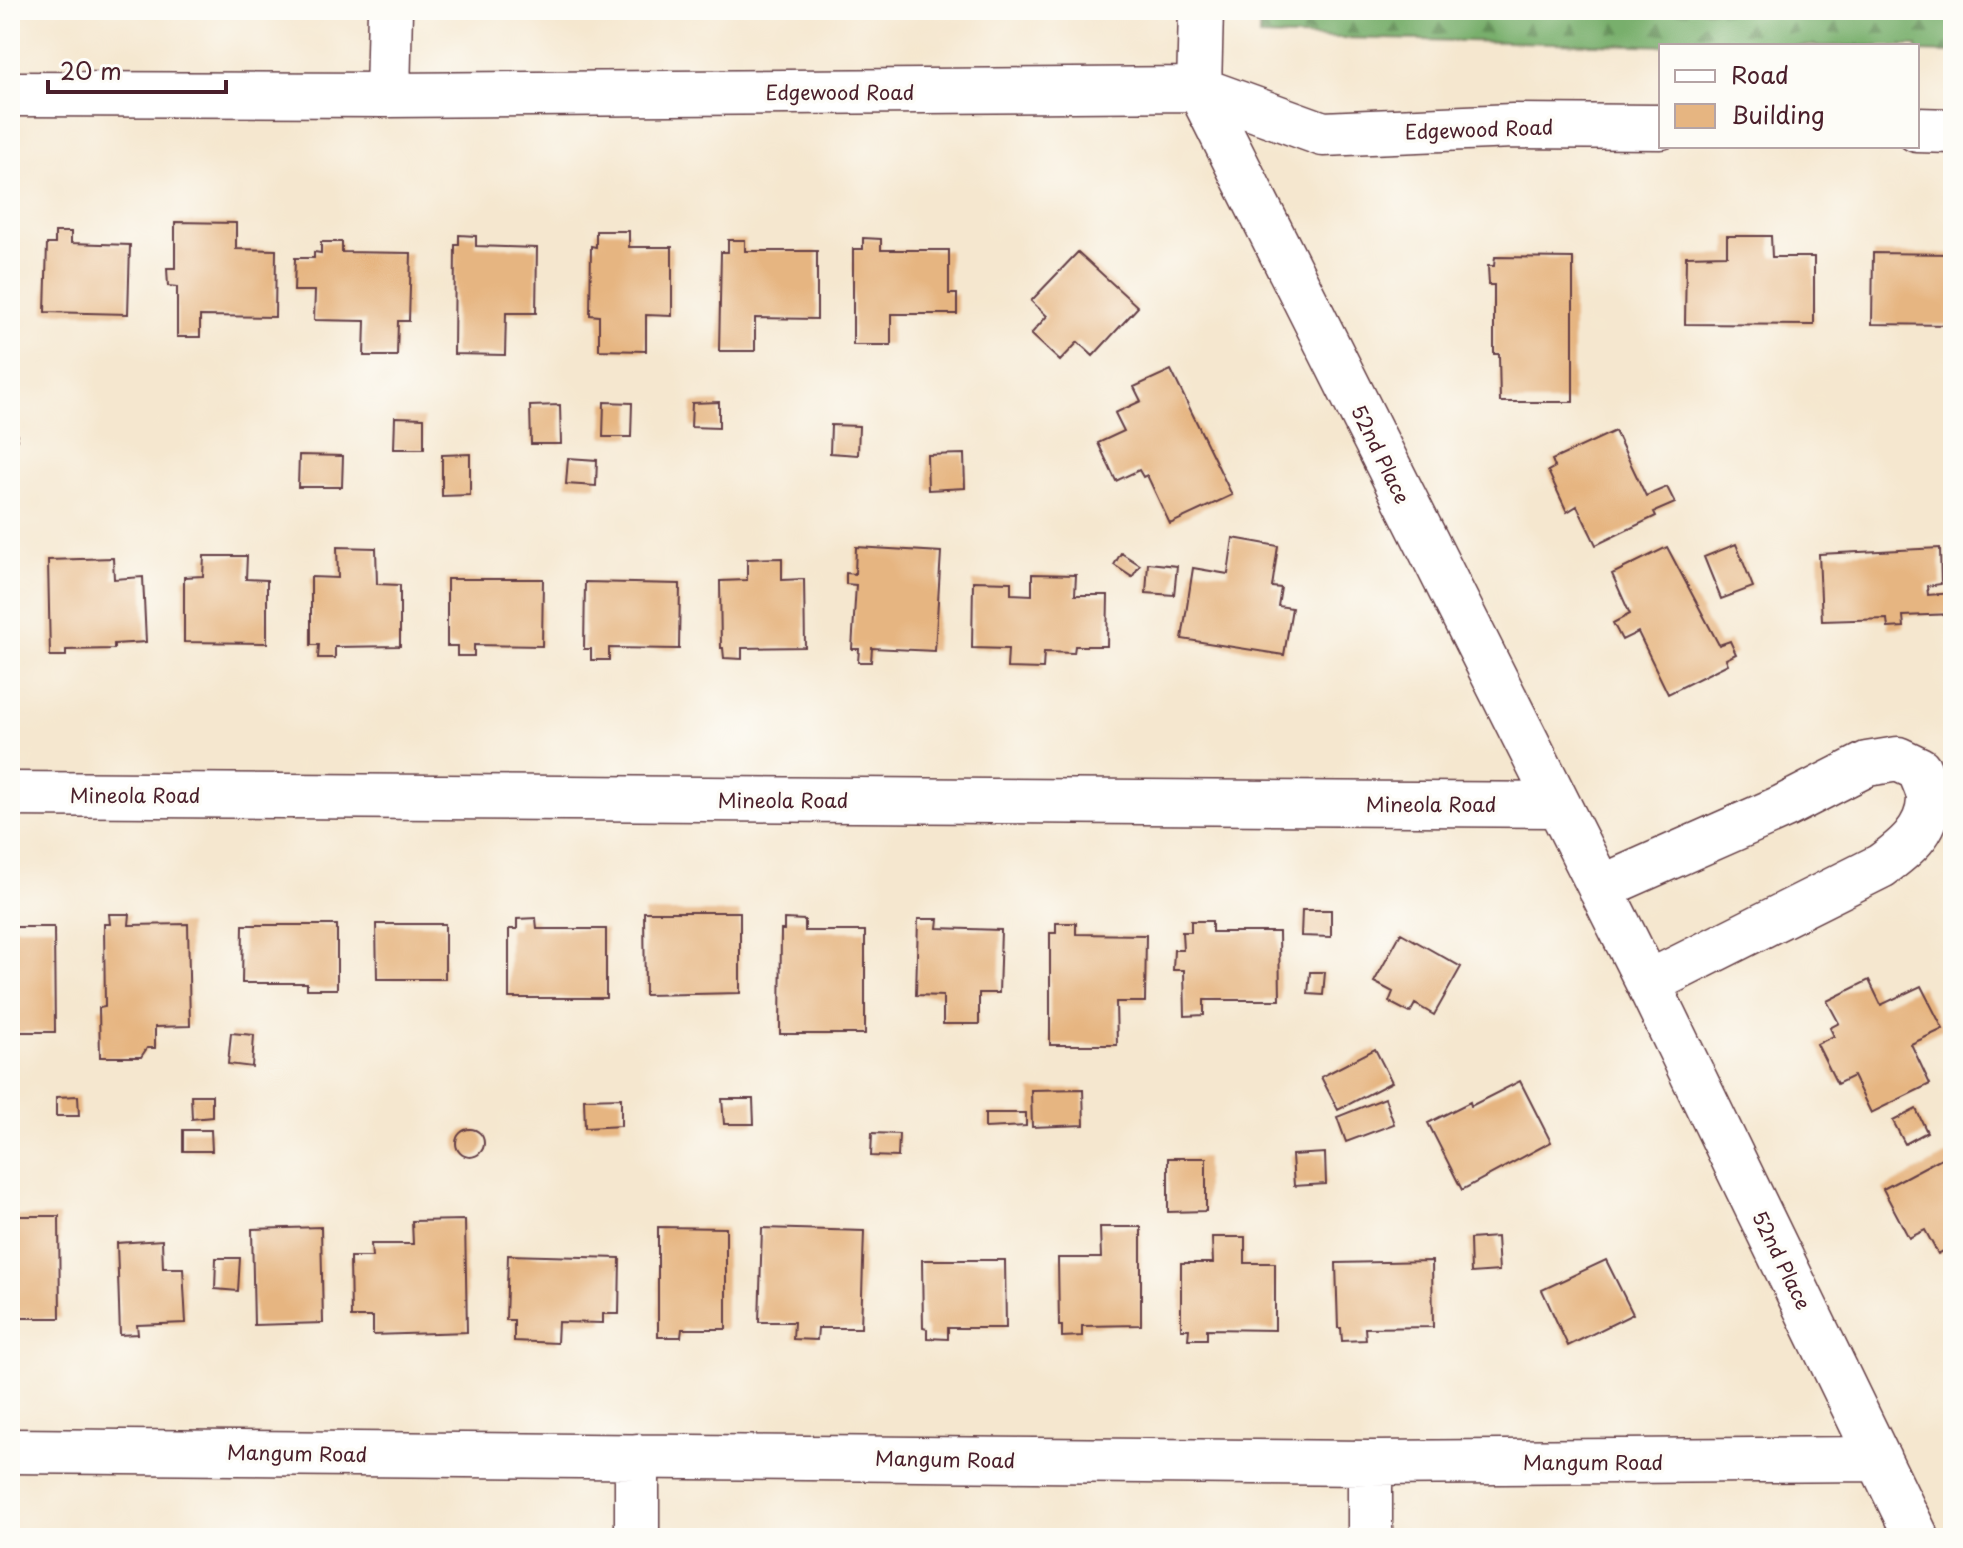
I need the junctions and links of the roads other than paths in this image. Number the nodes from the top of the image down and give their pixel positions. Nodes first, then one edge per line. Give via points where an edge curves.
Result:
1 (390, 10) edge
2 (1201, 10) edge
3 (1199, 89) junction
4 (10, 94) edge
5 (388, 95) junction
6 (1659, 127) edge
7 (1919, 130) edge
8 (1953, 131) edge
9 (10, 794) edge
10 (1556, 805) junction
11 (1600, 888) junction
12 (1648, 983) junction
13 (10, 1451) edge
14 (637, 1456) junction
15 (1879, 1459) junction
16 (1370, 1463) junction
17 (637, 1538) edge
18 (1370, 1538) edge
19 (1917, 1538) edge

1 - 5 street
2 - 3 street, 52nd Place
3 - 5 street, Edgewood Road
3 - 6 street, Edgewood Road via 1323,134 1513,126
3 - 10 street, 52nd Place
4 - 5 street, Edgewood Road
7 - 8 street
9 - 10 street, Mineola Road
10 - 11 street, 52nd Place
11 - 12 street, 52nd Place
11 - 12 street via 1867,764 1898,759 1919,769 1929,798 1925,820 1909,845 1881,866
12 - 15 street, 52nd Place
13 - 14 street, Mangum Road
14 - 16 street, Mangum Road
14 - 17 street
15 - 16 street, Mangum Road
15 - 19 street, 52nd Place
16 - 18 street

